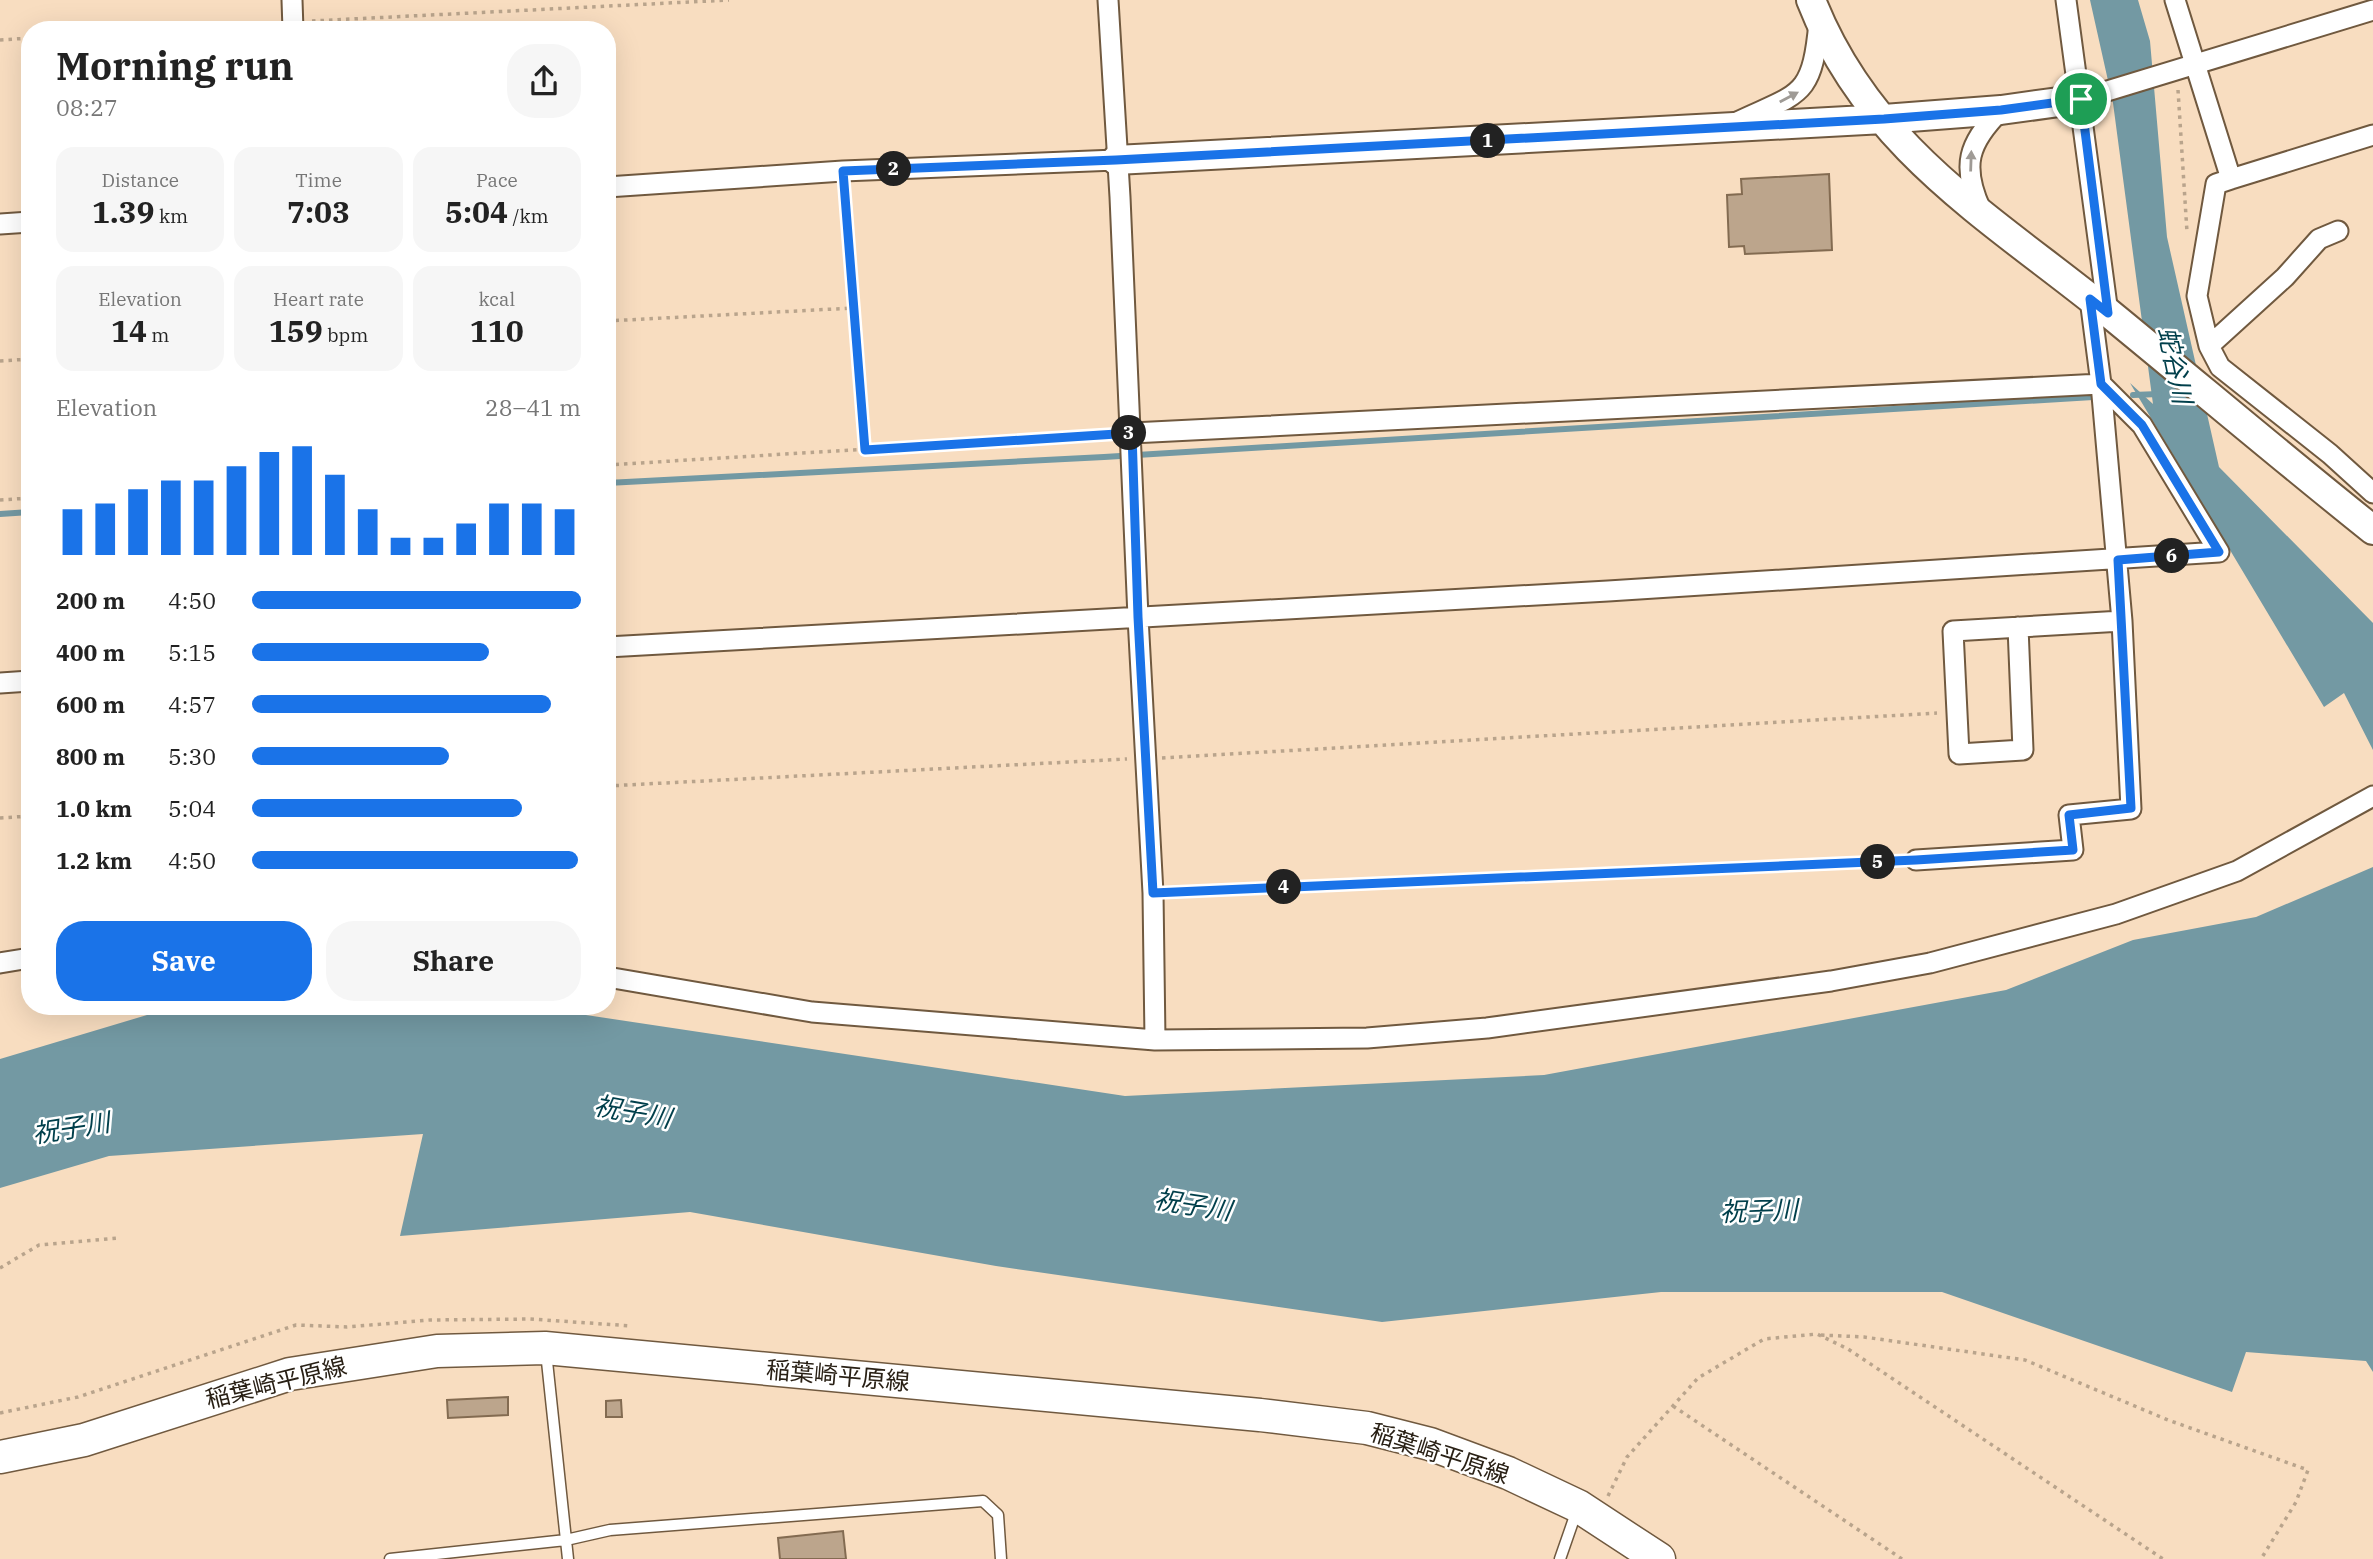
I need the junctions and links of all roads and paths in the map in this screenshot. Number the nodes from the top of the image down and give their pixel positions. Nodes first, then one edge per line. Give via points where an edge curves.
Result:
1 (292, 0) edge
2 (729, 0) edge
3 (1108, 0) edge
4 (2066, 0) edge
5 (2175, 0) edge
6 (2373, 10) edge
7 (1815, 11) edge
8 (293, 21) edge
9 (377, 21) edge
10 (21, 39) edge
11 (0, 40) edge
12 (2186, 69) junction
13 (2081, 99) junction
14 (2001, 110) junction
15 (1884, 119) junction
16 (1727, 126) junction
17 (2373, 135) edge
18 (1116, 160) junction
19 (843, 171) junction
20 (2231, 179) junction
21 (616, 186) edge
22 (1986, 220) junction
23 (21, 223) edge
24 (0, 224) edge
25 (2338, 231) dead end
26 (2187, 236) dead end
27 (2099, 306) junction
28 (853, 308) junction
29 (616, 321) edge
30 (2209, 345) junction
31 (21, 360) edge
32 (0, 361) edge
33 (2101, 384) junction
34 (1132, 437) junction
35 (865, 450) junction
36 (2330, 454) junction
37 (616, 464) edge
38 (2310, 480) junction
39 (2373, 493) edge
40 (21, 499) edge
41 (0, 500) edge
42 (2373, 530) edge
43 (2118, 560) junction
44 (1138, 617) junction
45 (2122, 621) junction
46 (2018, 626) junction
47 (616, 647) edge
48 (21, 682) edge
49 (0, 683) edge
50 (1957, 712) junction
51 (1146, 758) junction
52 (616, 786) edge
53 (2373, 796) edge
54 (21, 817) edge
55 (0, 818) edge
56 (1916, 860) joint
57 (1153, 893) junction
58 (21, 960) edge
59 (0, 963) edge
60 (616, 979) edge
61 (1155, 1040) junction
62 (118, 1238) dead end
63 (0, 1268) edge
64 (1817, 1334) junction
65 (545, 1348) junction
66 (1673, 1406) junction
67 (0, 1457) edge
68 (1588, 1511) junction
69 (566, 1540) junction
70 (390, 1559) edge
71 (568, 1559) edge
72 (1001, 1559) edge
73 (1560, 1559) edge
74 (1659, 1559) edge
75 (1902, 1559) edge
76 (2163, 1559) edge
77 (2261, 1559) edge

1 - 8 street
2 - 9 path
3 - 18 street
4 - 13 street
5 - 12 street
6 - 12 street
7 - 15 street via 1857,89
16 -> 7 street via 1797,93 1807,82 1815,65
10 - 11 path
12 - 13 street
12 - 20 street
12 - 26 path
13 - 14 street
13 - 27 street
14 - 15 street
22 -> 14 street via 1972,191 1969,165 1972,147
15 - 16 street
15 - 22 street via 1915,158
16 - 18 street
17 - 20 street
18 - 19 street
18 - 34 street
19 - 21 street
19 - 28 path
20 - 30 street via 2216,184 2197,296
22 - 27 street
23 - 24 street
25 - 30 street via 2319,239 2285,277
27 - 33 street
27 - 38 street
28 - 29 path
28 - 35 path
30 - 36 street via 2220,367
31 - 32 path
33 - 34 street
33 - 43 street
33 - 43 street via 2142,425 2219,552
34 - 35 path
34 - 44 street
35 - 37 path
36 - 38 street
36 - 39 street
38 - 42 street
40 - 41 path
43 - 44 street
43 - 45 street
44 - 47 street
44 - 51 street
45 - 46 street
45 - 56 street via 2131,808 2069,815 2073,850
46 - 50 street via 1953,631
46 - 50 street via 2023,750 1959,754
48 - 49 street
50 - 51 path
51 - 52 path
51 - 57 street
53 - 61 street via 2237,871 2116,914 1930,963 1487,1028 1367,1038
54 - 55 path
56 - 57 path
57 - 61 street
58 - 59 street
60 - 61 street via 812,1012
62 - 63 path via 39,1245
64 - 66 path via 1763,1339 1698,1378
64 - 76 path via 1848,1349
64 - 77 path via 2025,1360 2168,1420 2308,1470 2296,1502
65 - 67 main road, 稲葉崎平原線 via 437,1351 290,1374 84,1440
65 - 68 main road, 稲葉崎平原線 via 1367,1428 1508,1473
65 - 69 lane
66 - 68 path via 1627,1457
66 - 75 path
68 - 73 lane
68 - 74 main road, 稲葉崎平原線
69 - 70 lane
69 - 71 lane
69 - 72 lane via 610,1530 983,1501 998,1515

